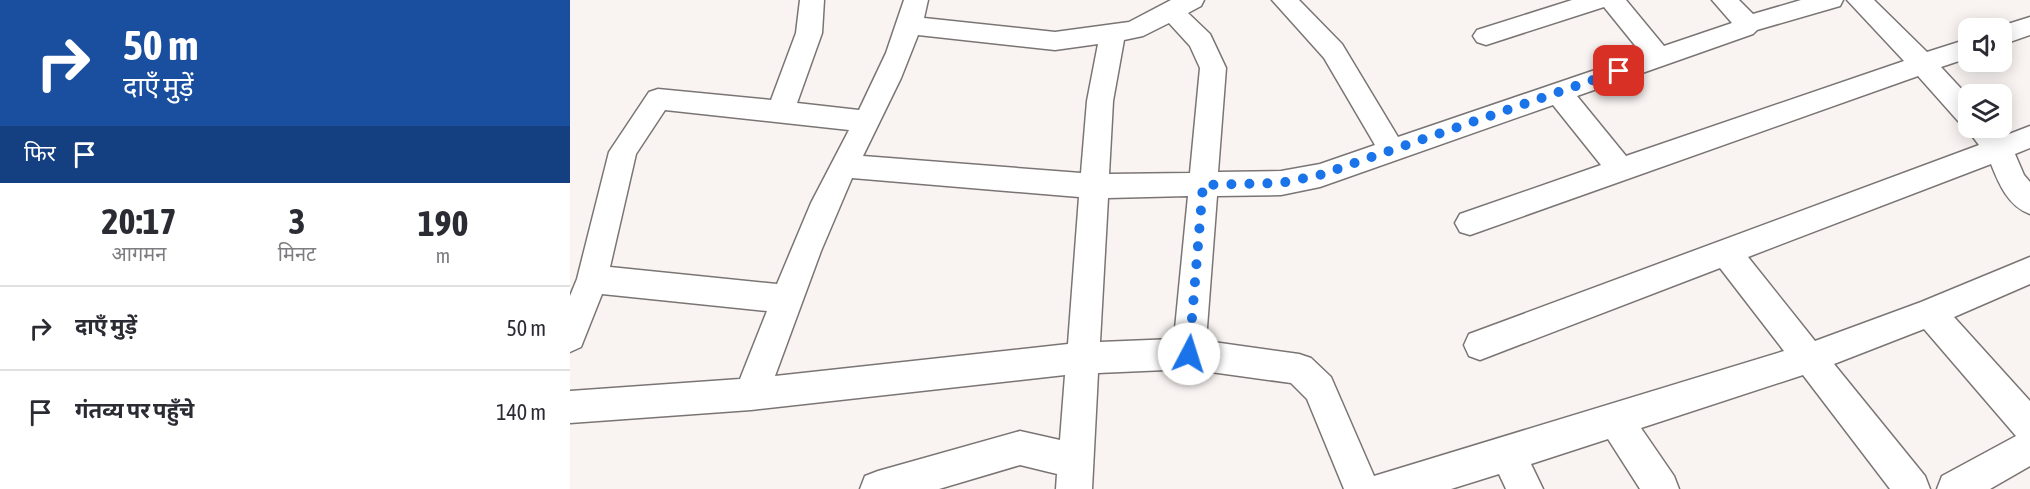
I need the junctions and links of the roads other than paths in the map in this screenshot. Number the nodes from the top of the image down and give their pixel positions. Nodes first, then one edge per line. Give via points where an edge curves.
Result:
1 (812, 0) edge
2 (1284, 0) edge
3 (1600, 0) edge
4 (1612, 0) edge
5 (1724, 0) edge
6 (1831, 0) edge
7 (1859, 0) edge
8 (1182, 5) edge
9 (913, 13) edge
10 (1748, 24) junction
11 (2030, 26) edge
12 (2012, 32) edge
13 (1113, 33) junction
14 (1486, 36) dead end
15 (1958, 52) edge
16 (1659, 57) junction
17 (1923, 64) junction
18 (1559, 93) junction
19 (1958, 103) edge
20 (780, 112) junction
21 (867, 121) junction
22 (2012, 137) edge
23 (2030, 137) edge
24 (1990, 138) edge
25 (1392, 150) junction
26 (844, 166) junction
27 (1621, 170) junction
28 (1203, 185) junction
29 (1094, 186) junction
30 (2030, 202) edge
31 (1470, 223) dead end
32 (1726, 252) junction
33 (2030, 270) edge
34 (592, 279) junction
35 (788, 299) junction
36 (1930, 314) junction
37 (570, 338) edge
38 (1480, 345) dead end
39 (1189, 354) junction
40 (1082, 358) junction
41 (1809, 358) junction
42 (751, 394) junction
43 (570, 407) edge
44 (1616, 420) junction
45 (2030, 426) edge
46 (2030, 447) edge
47 (1508, 454) junction
48 (1075, 475) edge
49 (878, 489) edge
50 (1362, 489) edge
51 (1386, 489) edge
52 (1525, 489) edge
53 (1661, 489) edge
54 (1912, 489) edge
55 (1955, 489) edge

1 - 20 street via 809,33
2 - 25 street via 1333,51
3 - 14 street
4 - 16 street
5 - 10 street
6 - 10 street
7 - 17 street
8 - 13 street via 1134,30
8 - 28 street via 1214,68
9 - 13 street via 1055,41
9 - 21 street
10 - 16 street
11 - 12 street
13 - 29 street via 1100,101
15 - 17 street
16 - 18 street
17 - 19 street
17 - 27 street
18 - 25 street
18 - 27 street
20 - 21 street
20 - 34 street via 658,99 623,152
21 - 26 street
22 - 23 street
24 - 30 street via 2012,182
24 - 32 street
25 - 28 street via 1320,175 1281,183
26 - 29 street
26 - 35 street
27 - 31 street
28 - 29 street
28 - 39 street
29 - 40 street
32 - 38 street
32 - 41 street
33 - 36 street
34 - 35 street
34 - 37 street
35 - 42 street
36 - 41 street
36 - 45 street
39 - 40 street
39 - 50 street via 1299,369 1319,388
40 - 42 street
40 - 48 street
41 - 44 street
41 - 54 street
42 - 43 street
44 - 47 street
44 - 53 street
46 - 55 street
47 - 51 street
47 - 52 street
48 - 49 street via 1020,448

